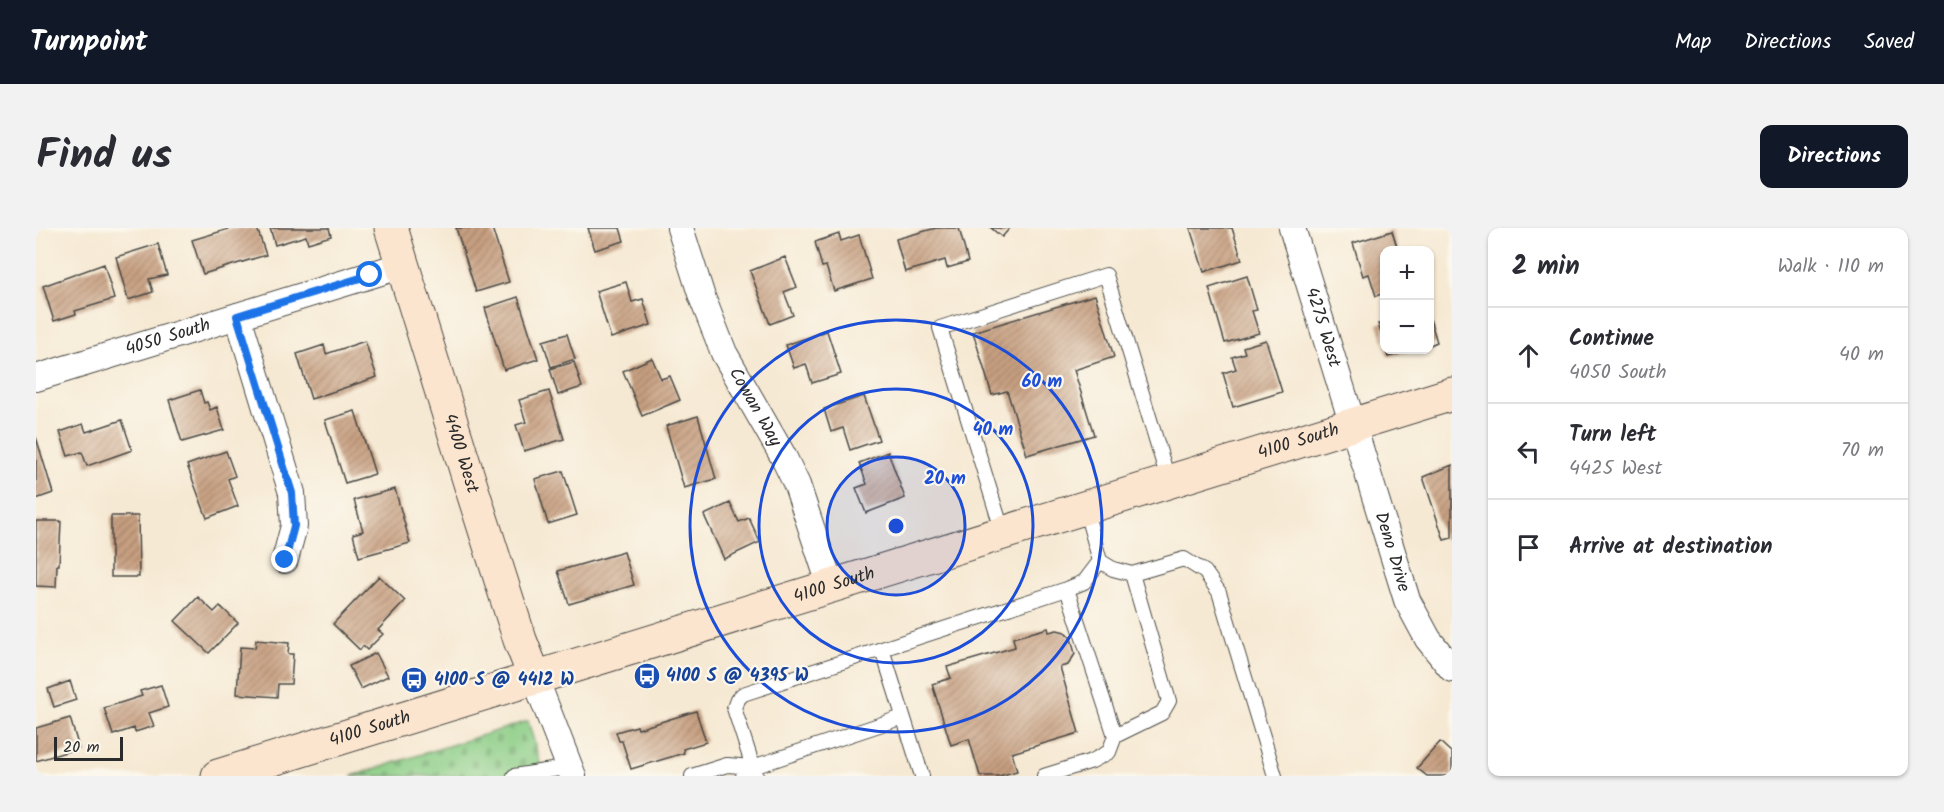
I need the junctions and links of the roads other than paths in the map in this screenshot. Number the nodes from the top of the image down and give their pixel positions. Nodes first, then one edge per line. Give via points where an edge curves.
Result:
1 (391, 228) edge
2 (680, 228) edge
3 (1292, 228) edge
4 (403, 265) junction
5 (237, 316) junction
6 (36, 378) edge
7 (1452, 394) edge
8 (1353, 425) junction
9 (1169, 482) junction
10 (1085, 508) junction
11 (1002, 533) junction
12 (285, 560) dead end
13 (1100, 561) junction
14 (1132, 574) junction
15 (831, 587) junction
16 (1067, 589) junction
17 (882, 649) junction
18 (1452, 669) edge
19 (535, 678) junction
20 (903, 717) junction
21 (1115, 736) junction
22 (260, 770) edge
23 (572, 772) edge
24 (751, 773) edge
25 (218, 776) edge
26 (514, 776) edge
27 (692, 776) edge
28 (922, 776) edge
29 (1044, 776) edge
30 (1275, 776) edge

1 - 4 main road, 4400 West
2 - 15 street, Cowan Way via 724,353 797,485
3 - 8 street, 4275 West
4 - 5 street, 4050 South
4 - 19 main road, 4400 West
5 - 6 street, 4050 South
5 - 12 street via 292,493 294,526
7 - 8 main road, 4100 South
8 - 9 main road, 4100 South
8 - 18 street, Deno Drive via 1407,600 1428,639
9 - 10 main road, 4100 South
9 - 11 lane via 1106,275 940,328
10 - 11 main road, 4100 South
10 - 13 lane
11 - 15 main road, 4100 South
13 - 14 lane
13 - 16 lane via 1084,582
14 - 21 lane via 1169,701 1162,713
14 - 30 lane via 1184,559 1204,572 1219,592
15 - 19 main road, 4100 South
16 - 17 lane
16 - 21 lane
17 - 20 lane
17 - 24 lane via 743,694 734,708
19 - 22 main road, 4100 South
19 - 23 street
20 - 24 lane
20 - 28 lane
21 - 29 lane via 1109,752
22 - 25 main road, 4100 South
23 - 26 lane
24 - 27 lane via 727,765

